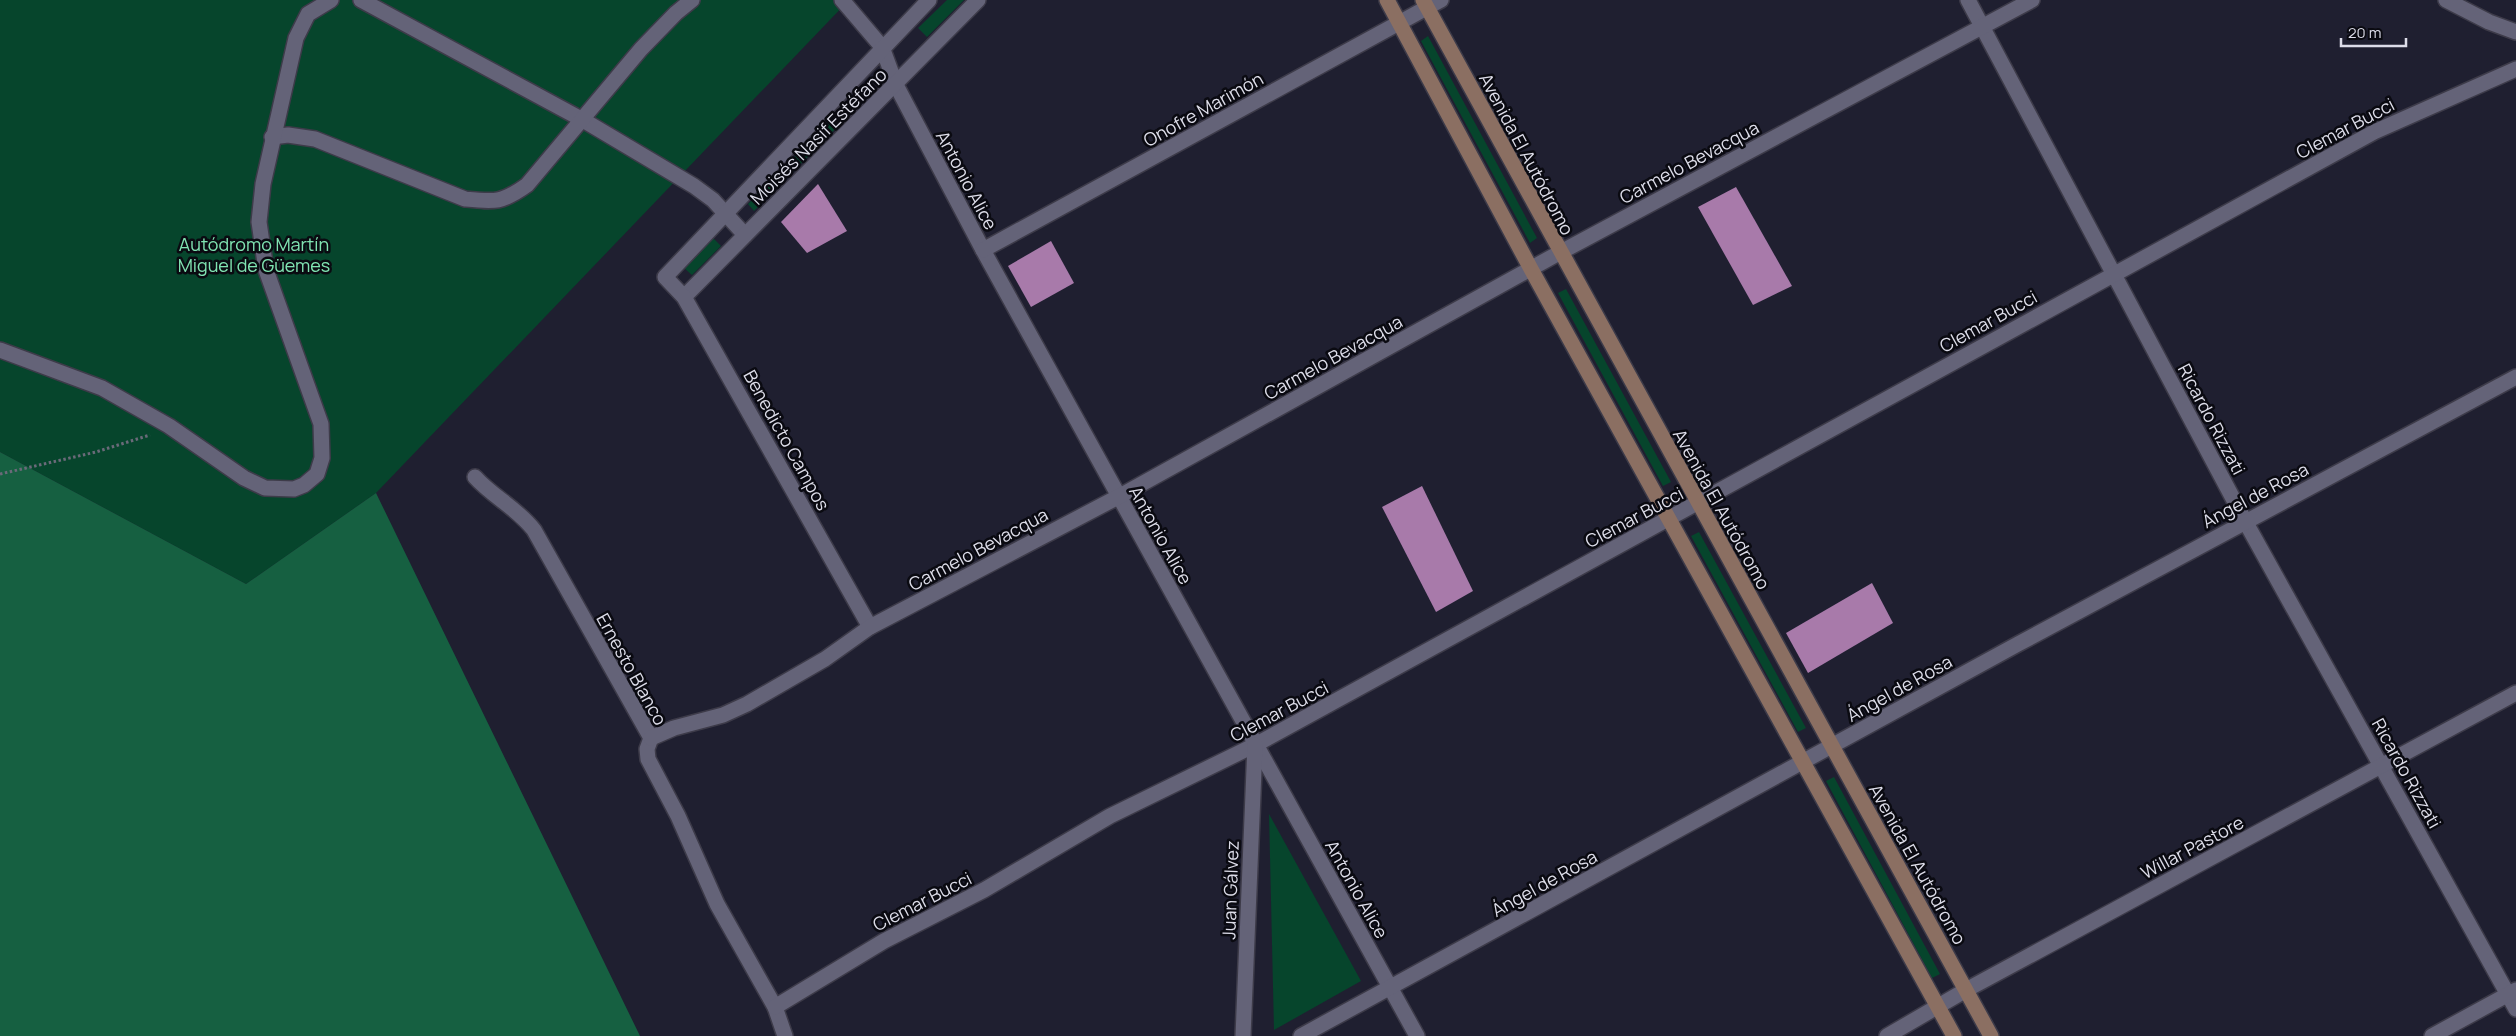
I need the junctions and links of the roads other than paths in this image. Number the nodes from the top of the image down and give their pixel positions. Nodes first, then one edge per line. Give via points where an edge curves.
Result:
1 (331, 0) edge
2 (361, 0) edge
3 (692, 0) edge
4 (842, 0) edge
5 (929, 0) edge
6 (978, 0) edge
7 (1387, 0) edge
8 (1441, 0) edge
9 (1968, 0) edge
10 (2032, 0) edge
11 (2446, 0) edge
12 (1425, 4) edge
13 (1400, 23) junction
14 (1981, 26) junction
15 (2516, 32) edge
16 (882, 47) junction
17 (2516, 69) edge
18 (896, 85) junction
19 (582, 120) junction
20 (272, 137) junction
21 (725, 215) junction
22 (745, 235) junction
23 (983, 250) junction
24 (1559, 252) junction
25 (1531, 268) junction
26 (2112, 273) junction
27 (664, 277) joint
28 (684, 296) junction
29 (0, 350) edge
30 (2516, 377) edge
31 (475, 477) dead end
32 (1118, 497) junction
33 (1697, 504) junction
34 (1669, 518) junction
35 (2246, 522) junction
36 (870, 627) junction
37 (2516, 693) edge
38 (651, 738) junction
39 (1255, 746) junction
40 (1832, 747) junction
41 (1802, 763) junction
42 (2381, 765) junction
43 (1391, 988) junction
44 (1966, 990) junction
45 (2512, 992) edge
46 (775, 1007) junction
47 (1939, 1008) junction
48 (2516, 1009) edge
49 (785, 1036) edge
50 (1243, 1036) edge
51 (1301, 1036) edge
52 (1417, 1036) edge
53 (1887, 1036) edge
54 (1954, 1036) edge
55 (1991, 1036) edge
56 (2432, 1036) edge

1 - 20 street via 308,14 296,38
2 - 19 street
3 - 19 street via 641,49
4 - 16 street
5 - 16 street, Moisés Nasif Estéfano
6 - 18 street, Moisés Nasif Estéfano
7 - 13 street
8 - 12 street, Onofre Marimón
9 - 14 street, Ricardo Rizzati
10 - 14 street, Carmelo Bevacqua
11 - 15 street
12 - 13 street, Onofre Marimón
12 - 24 street, Avenida El Autódromo
13 - 23 street, Onofre Marimón
13 - 25 street
14 - 24 street, Carmelo Bevacqua
14 - 26 street, Ricardo Rizzati
16 - 18 street, Antonio Alice
16 - 21 street, Moisés Nasif Estéfano
17 - 26 street, Clemar Bucci via 2374,132 2240,207
18 - 22 street, Moisés Nasif Estéfano
18 - 23 street, Antonio Alice
19 - 20 street via 527,185 508,199 488,201 447,194 315,139 288,135
19 - 21 street via 694,186 713,200
20 - 29 street via 263,184 260,244 266,270 317,410 323,439 322,458 316,474 304,485 294,489 265,488 102,388
21 - 22 street
21 - 27 street, Moisés Nasif Estéfano
22 - 28 street, Moisés Nasif Estéfano
23 - 32 street, Antonio Alice
24 - 25 street, Carmelo Bevacqua
24 - 33 street, Avenida El Autódromo
25 - 32 street, Carmelo Bevacqua
25 - 34 street
26 - 33 street, Clemar Bucci
26 - 35 street, Ricardo Rizzati
27 - 28 street, Benedicto Campos
28 - 36 street, Benedicto Campos
30 - 35 street, Ángel de Rosa
31 - 38 street, Ernesto Blanco via 534,530
32 - 36 street, Carmelo Bevacqua
32 - 39 street, Antonio Alice
33 - 34 street, Clemar Bucci
33 - 40 street, Avenida El Autódromo
34 - 39 street, Clemar Bucci
34 - 41 street
35 - 40 street, Ángel de Rosa
35 - 42 street, Ricardo Rizzati
36 - 38 street, Carmelo Bevacqua via 825,659 747,704 724,715 674,728
37 - 42 street, Willar Pastore
38 - 46 street, Ernesto Blanco via 648,758 717,904
39 - 43 street, Antonio Alice
39 - 46 street, Clemar Bucci via 1110,816 984,890 884,941
39 - 50 street, Juan Gálvez
40 - 41 street, Ángel de Rosa
40 - 44 street, Avenida El Autódromo
41 - 43 street, Ángel de Rosa
41 - 47 street
42 - 44 street, Willar Pastore
42 - 45 street, Ricardo Rizzati
43 - 51 street, Ángel de Rosa
43 - 52 street, Antonio Alice
44 - 47 street, Willar Pastore
44 - 55 street, Avenida El Autódromo
45 - 48 street, Ricardo Rizzati
45 - 56 street
46 - 49 street, Ernesto Blanco
47 - 53 street, Willar Pastore
47 - 54 street

